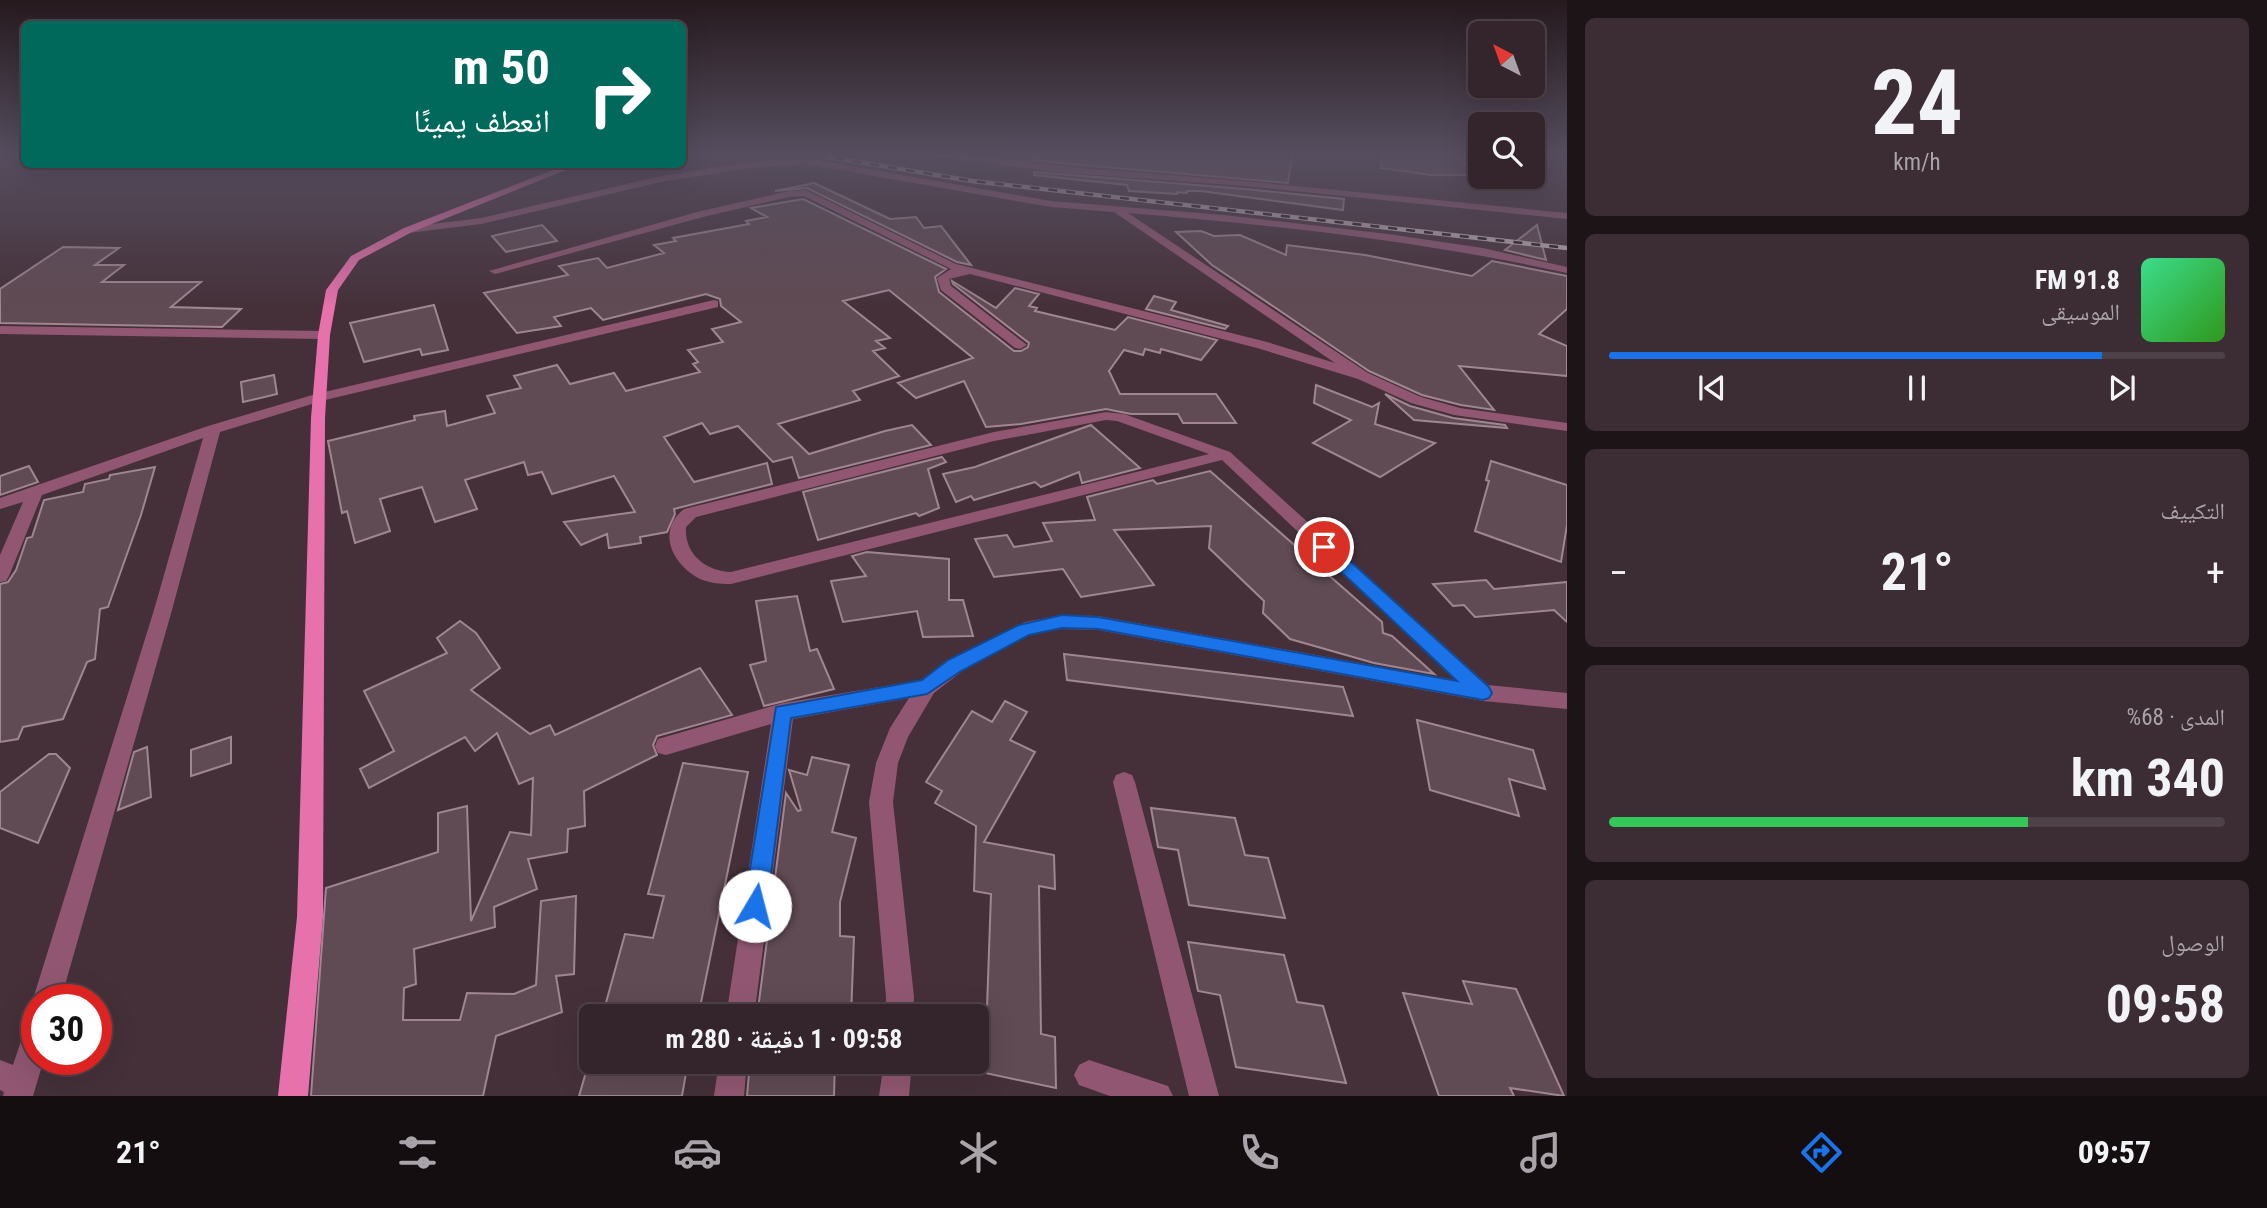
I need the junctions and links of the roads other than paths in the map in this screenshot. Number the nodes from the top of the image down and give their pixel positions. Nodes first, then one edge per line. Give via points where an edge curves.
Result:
1 (469, 206) edge
2 (542, 206) edge
3 (743, 206) edge
4 (835, 206) edge
5 (1072, 206) edge
6 (1472, 206) edge
7 (1118, 211) junction
8 (1567, 216) edge
9 (408, 230) junction
10 (1567, 270) edge
11 (495, 271) dead end
12 (968, 271) junction
13 (714, 304) dead end
14 (0, 330) edge
15 (324, 335) junction
16 (1020, 345) dead end
17 (1363, 376) junction
18 (320, 397) junction
19 (1567, 427) edge
20 (213, 429) junction
21 (1225, 455) junction
22 (36, 491) junction
23 (0, 504) edge
24 (0, 576) edge
25 (927, 687) junction
26 (1483, 693) junction
27 (1567, 701) edge
28 (783, 712) junction
29 (666, 746) dead end
30 (1124, 782) dead end
31 (51, 984) edge
32 (742, 1004) edge
33 (898, 1004) edge
34 (21, 1067) edge
35 (732, 1074) edge
36 (897, 1074) edge
37 (1089, 1075) dead end
38 (13, 1085) edge
39 (293, 1096) edge
40 (729, 1096) edge
41 (894, 1096) edge
42 (1158, 1096) edge
43 (1204, 1096) edge

1 - 9 main road
2 - 9 street
3 - 11 street
4 - 12 street
5 - 7 street
6 - 8 street
7 - 10 street via 1388,237
7 - 17 street
9 - 15 main road via 355,258 344,271 332,290
12 - 16 street via 943,278 946,287
12 - 17 street via 1262,345
13 - 18 street
14 - 15 street
15 - 18 main road
17 - 19 street via 1416,400 1460,412
18 - 20 street
18 - 39 main road via 310,917
20 - 22 street
20 - 31 street
21 - 21 street via 1106,416 994,437 690,513 681,518 676,535 700,569 731,578
21 - 26 street
22 - 23 street
22 - 24 street
25 - 26 street via 954,666 1025,629 1062,622 1098,623
25 - 28 street
25 - 33 street via 894,744 881,802
26 - 27 street
28 - 29 street
28 - 32 street
30 - 43 street
34 - 38 street
35 - 40 street
36 - 41 street
37 - 42 street

